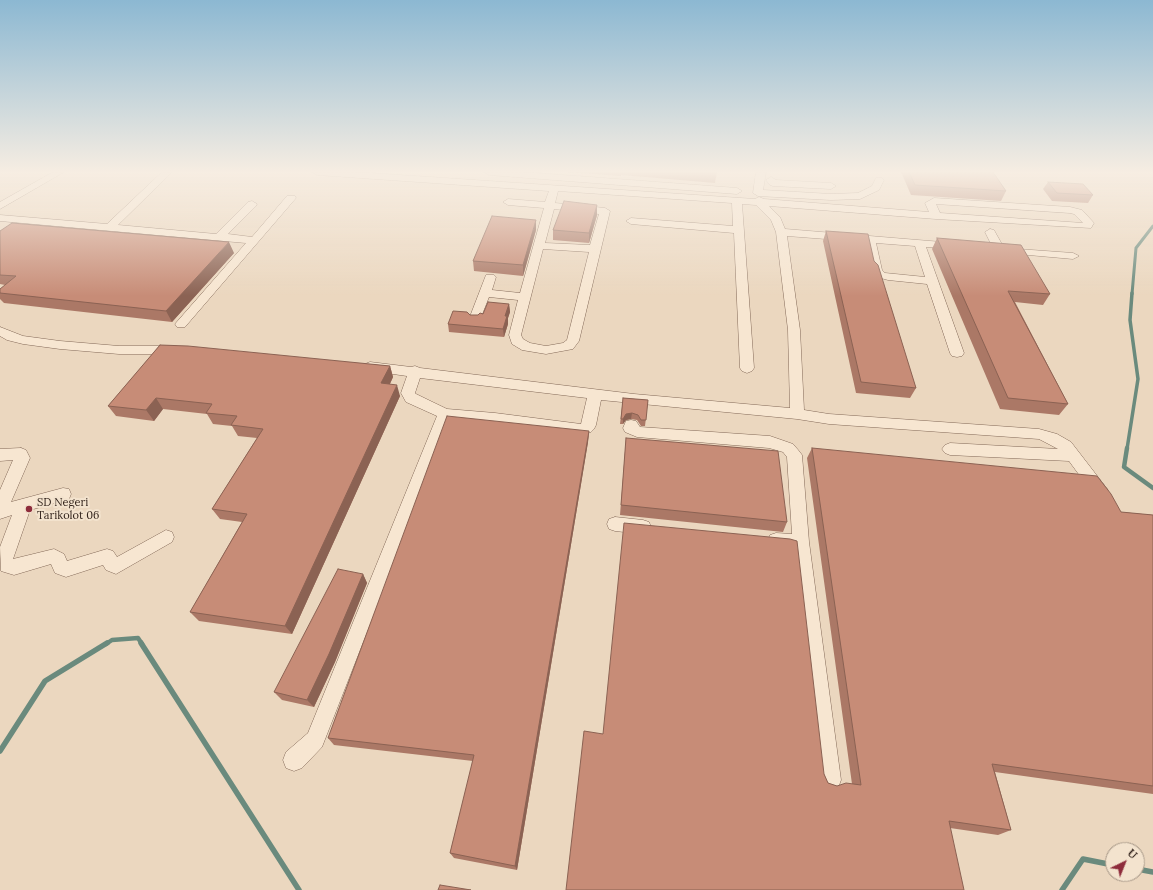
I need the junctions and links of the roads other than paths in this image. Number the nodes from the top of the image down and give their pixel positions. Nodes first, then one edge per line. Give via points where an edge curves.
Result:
1 (124, 214) edge
2 (242, 214) edge
3 (277, 214) edge
4 (548, 214) edge
5 (604, 214) edge
6 (738, 214) edge
7 (772, 214) edge
8 (912, 214) edge
9 (1080, 214) edge
10 (936, 216) joint
11 (0, 218) edge
12 (631, 221) dead end
13 (530, 225) edge
14 (544, 226) junction
15 (109, 228) junction
16 (739, 230) junction
17 (781, 232) junction
18 (990, 232) dead end
19 (219, 237) junction
20 (870, 239) junction
21 (254, 240) junction
22 (919, 243) junction
23 (540, 246) junction
24 (962, 247) edge
25 (594, 249) junction
26 (984, 249) edge
27 (999, 250) junction
28 (1073, 256) dead end
29 (490, 277) dead end
30 (932, 281) junction
31 (485, 293) junction
32 (526, 297) junction
33 (475, 319) edge
34 (181, 324) dead end
35 (0, 331) edge
36 (188, 350) edge
37 (958, 353) dead end
38 (361, 366) edge
39 (747, 368) dead end
40 (415, 371) junction
41 (595, 394) junction
42 (445, 414) junction
43 (797, 414) junction
44 (631, 425) dead end
45 (950, 449) dead end
46 (0, 455) edge
47 (1072, 455) junction
48 (63, 494) dead end
49 (1111, 503) edge
50 (24, 505) junction
51 (0, 508) edge
52 (0, 512) edge
53 (615, 524) dead end
54 (661, 529) edge
55 (166, 537) dead end
56 (762, 539) edge
57 (801, 542) junction
58 (294, 760) dead end
59 (830, 780) dead end

1 - 15 street
2 - 19 street
3 - 21 street
4 - 14 street
5 - 25 street
6 - 16 street
7 - 17 street
8 - 10 street
9 - 10 street via 1089,223 1087,226
11 - 15 street
12 - 16 street
13 - 14 street
14 - 23 street
15 - 19 street
16 - 39 street
17 - 20 street
17 - 43 street via 794,330
18 - 27 street
19 - 21 street
20 - 22 street
20 - 30 street via 877,271 882,275
21 - 34 street
22 - 24 street
22 - 30 street
23 - 25 street
23 - 32 street
25 - 32 street via 573,341 568,346 546,350 527,347 517,341 515,335
26 - 27 street
27 - 28 street
29 - 31 street
30 - 37 street
31 - 32 street
31 - 33 street
35 - 36 street via 23,340 60,345 119,350
38 - 40 street
40 - 41 street
40 - 42 street via 408,393 411,398
41 - 42 street via 589,425 581,429
41 - 43 street via 634,401
42 - 58 street via 315,740
43 - 47 street via 829,419 1039,434 1066,446
44 - 57 street via 630,428 637,432 770,442 788,448 794,455
45 - 47 street
46 - 51 street via 21,454 22,458
47 - 49 street
48 - 50 street
50 - 52 street
50 - 55 street via 4,560 7,566 54,556 61,568 66,569 106,556 112,565 116,566
53 - 54 street
56 - 57 street
57 - 59 street

